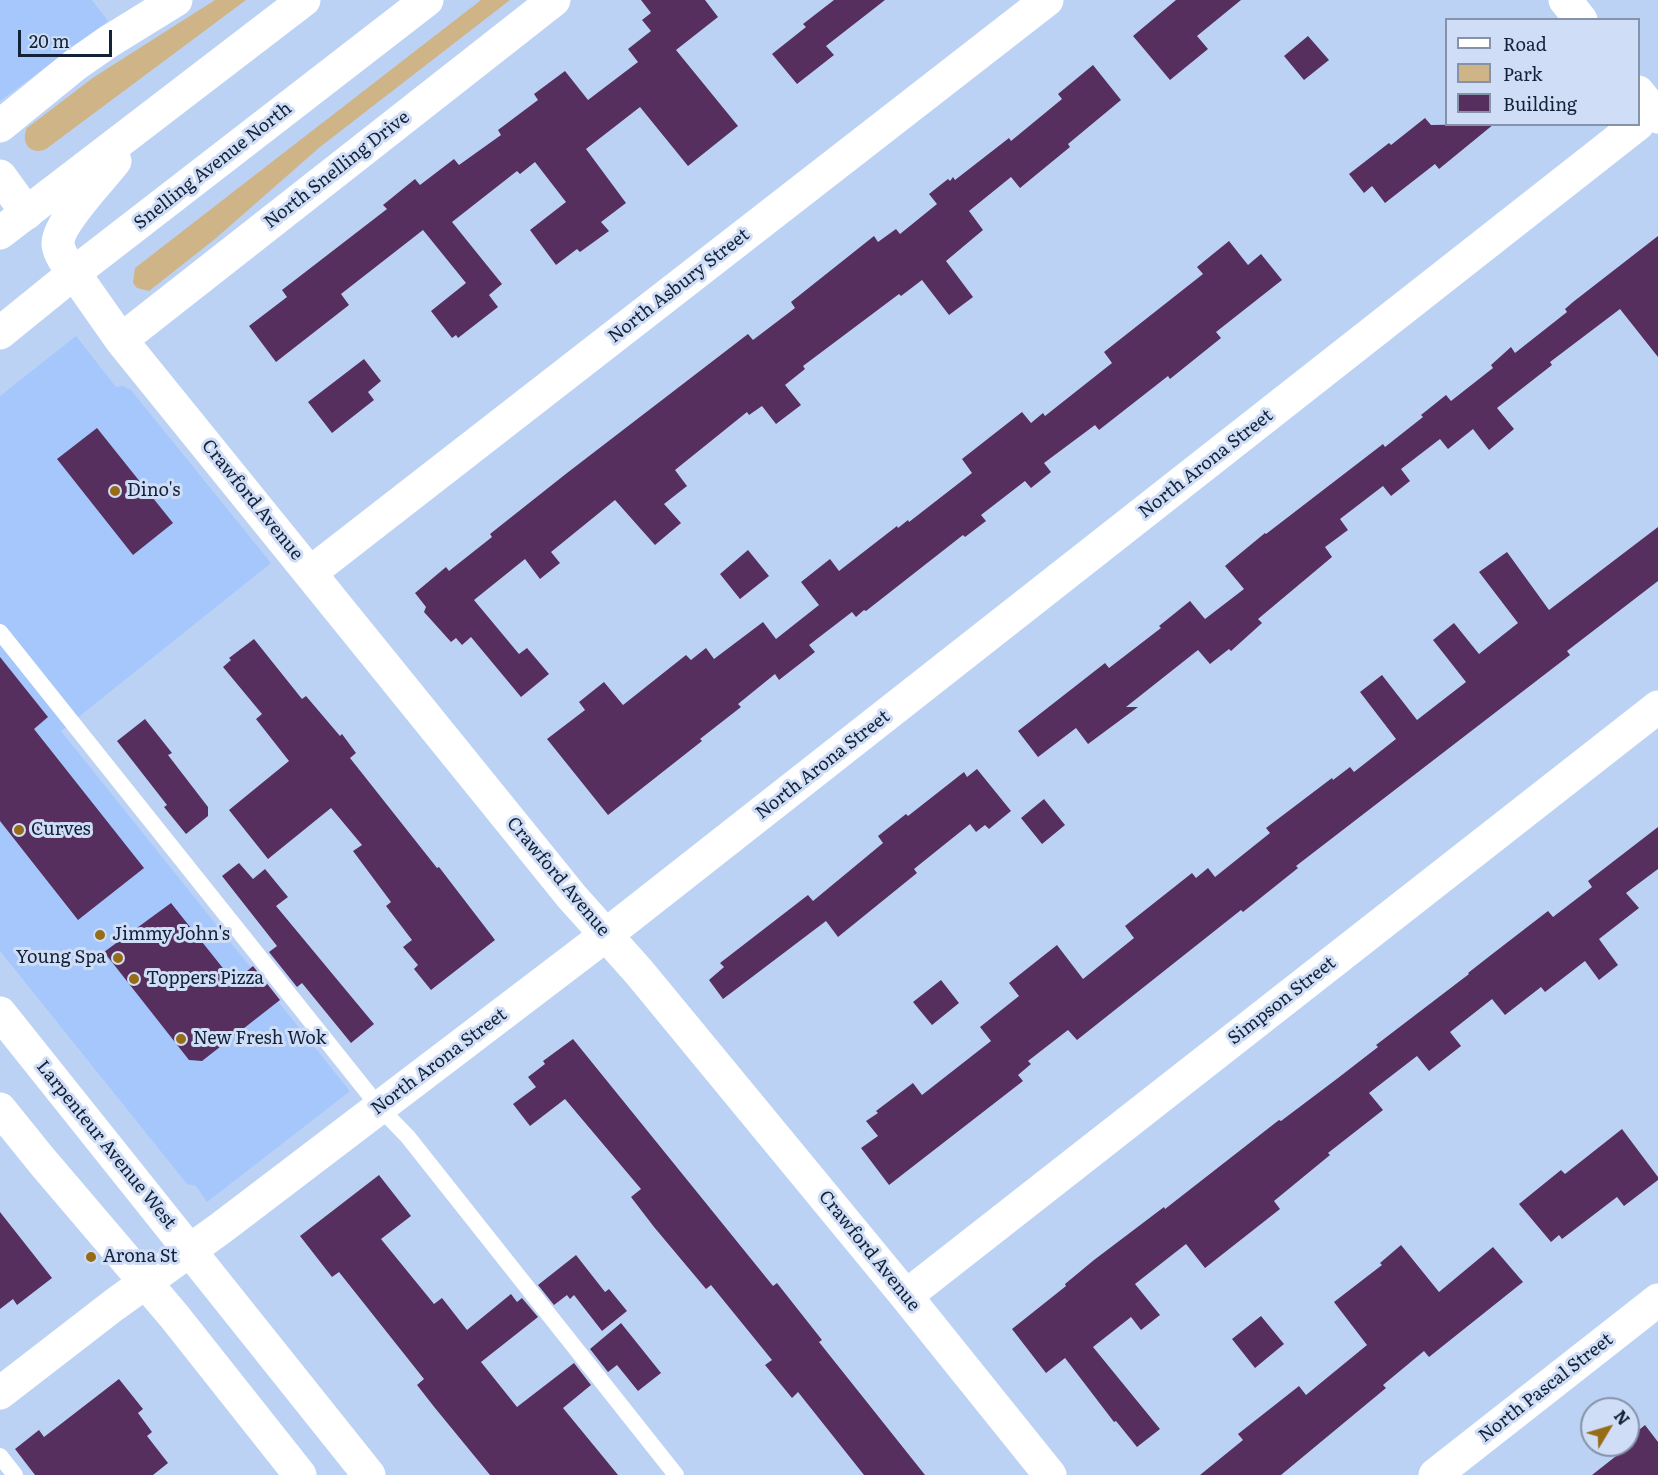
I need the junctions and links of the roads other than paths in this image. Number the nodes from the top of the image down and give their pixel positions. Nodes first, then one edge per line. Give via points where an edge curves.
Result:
1 (176, 0) edge
2 (304, 0) edge
3 (427, 0) edge
4 (554, 0) edge
5 (1047, 0) edge
6 (1565, 0) edge
7 (1579, 18) edge
8 (0, 126) edge
9 (1632, 126) edge
10 (130, 134) junction
11 (0, 176) edge
12 (27, 213) junction
13 (0, 233) edge
14 (74, 273) junction
15 (0, 333) edge
16 (121, 340) junction
17 (310, 573) junction
18 (0, 632) edge
19 (1658, 707) edge
20 (606, 935) junction
21 (0, 1012) edge
22 (0, 1108) edge
23 (380, 1108) junction
24 (190, 1250) junction
25 (147, 1283) junction
26 (906, 1296) junction
27 (1658, 1300) edge
28 (0, 1393) edge
29 (0, 1456) edge
30 (15, 1475) edge
31 (300, 1475) edge
32 (369, 1475) edge
33 (676, 1475) edge
34 (1050, 1475) edge
35 (1435, 1475) edge

1 - 8 street via 92,54
2 - 10 street
3 - 14 street, Snelling Avenue North
4 - 16 street, North Snelling Drive
5 - 17 street, North Asbury Street
6 - 7 street
9 - 20 street, North Arona Street
10 - 12 street
10 - 14 street, Crawford Avenue via 117,158 62,230 58,244
11 - 12 street
12 - 13 street
14 - 15 street, Snelling Avenue North
14 - 16 street, Crawford Avenue
16 - 17 street, Crawford Avenue
17 - 20 street, Crawford Avenue
18 - 23 lane
19 - 26 street, Simpson Street
20 - 23 street, North Arona Street
20 - 26 street, Crawford Avenue
21 - 24 street, Larpenteur Avenue West
22 - 25 street
23 - 24 street, North Arona Street
23 - 33 lane via 408,1137
24 - 25 street, North Arona Street
24 - 32 street, Larpenteur Avenue West
25 - 28 street, North Arona Street
25 - 31 street
26 - 34 street, Crawford Avenue
27 - 35 street, North Pascal Street
29 - 30 lane

